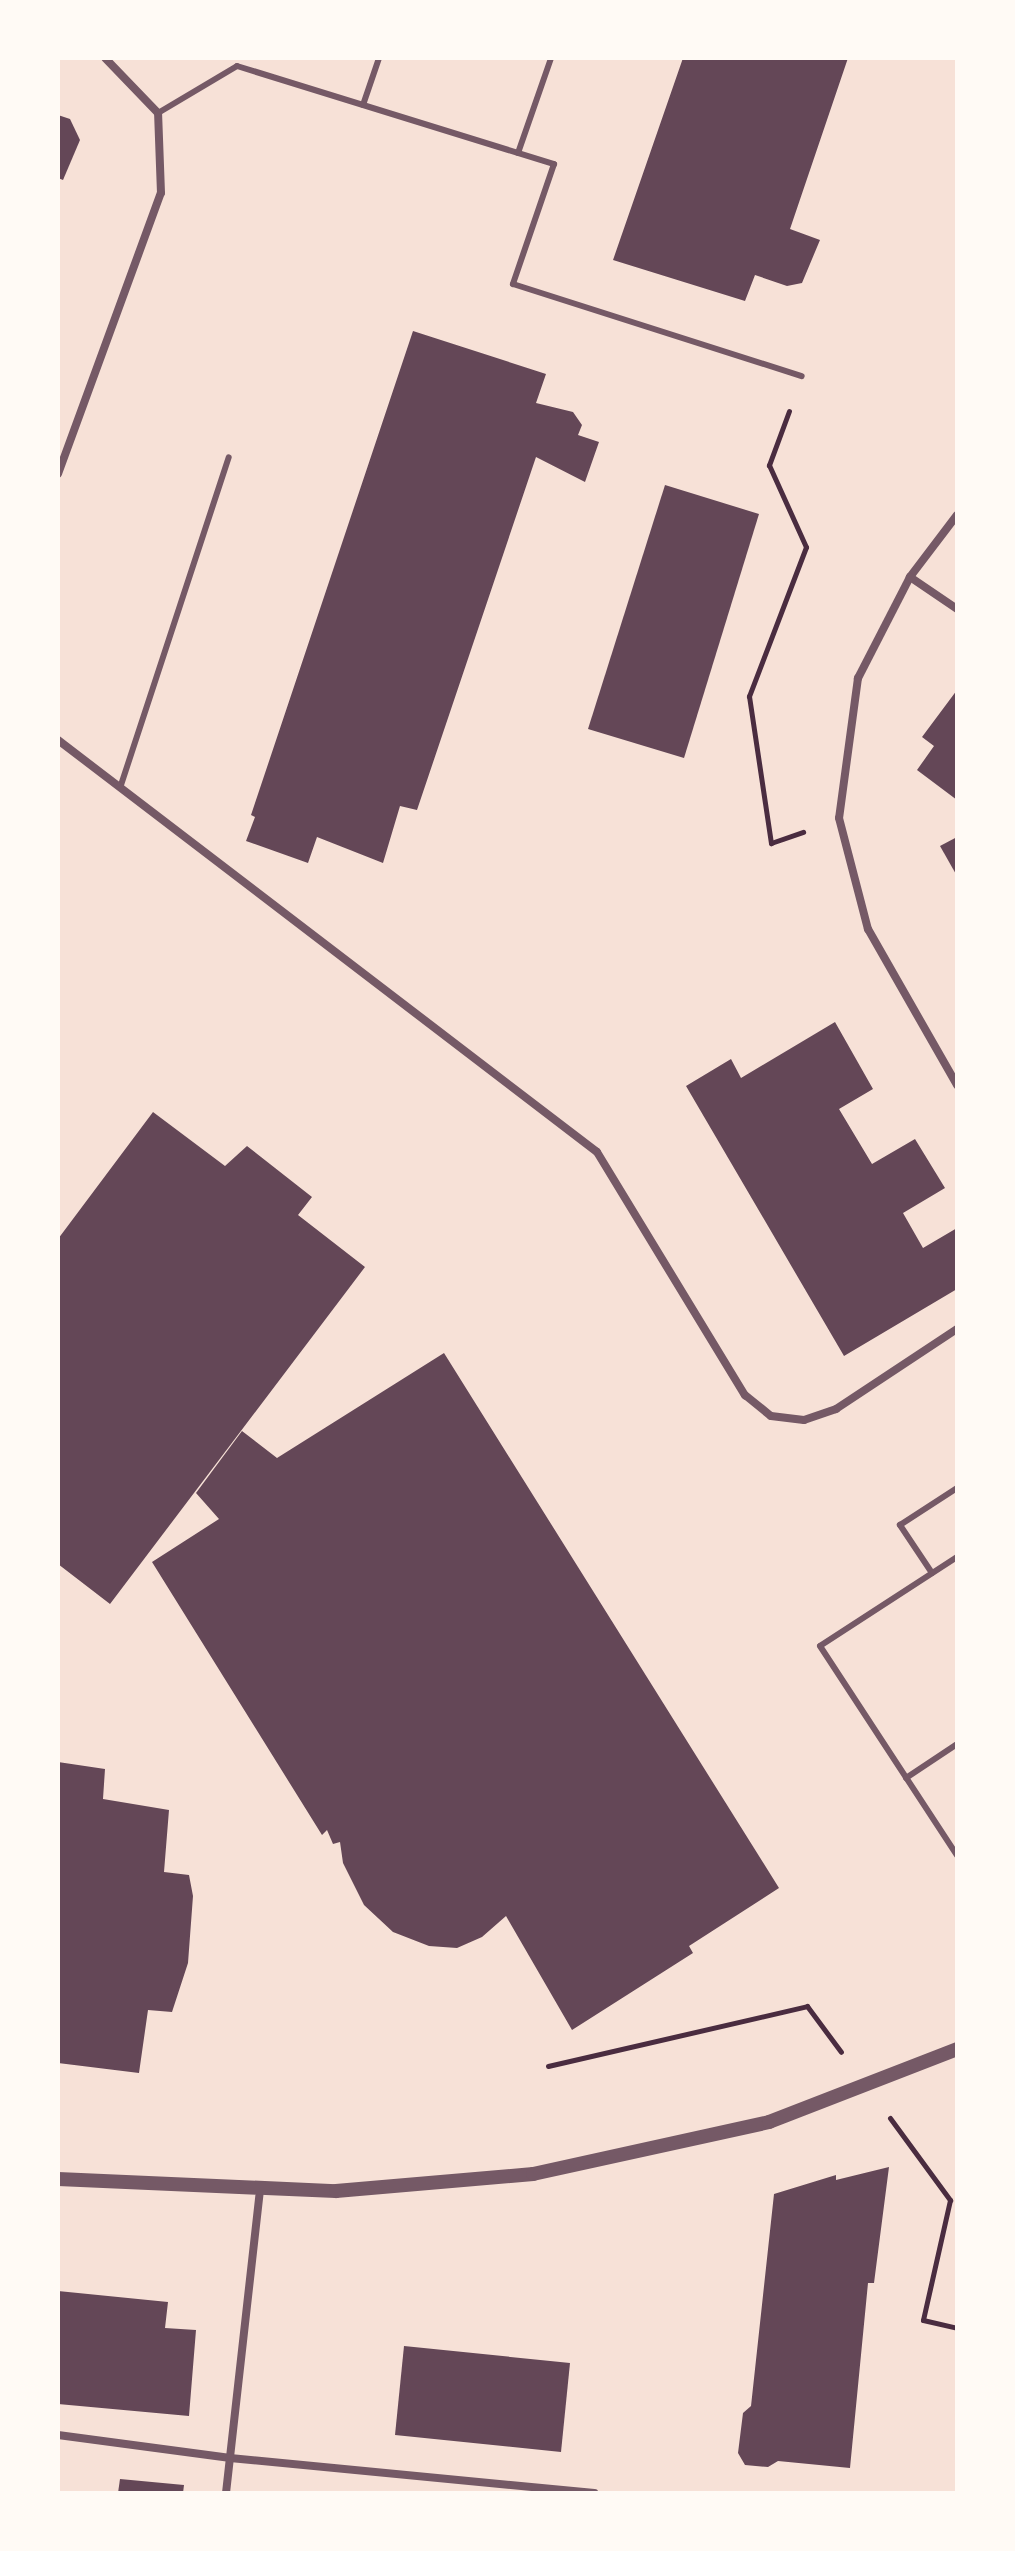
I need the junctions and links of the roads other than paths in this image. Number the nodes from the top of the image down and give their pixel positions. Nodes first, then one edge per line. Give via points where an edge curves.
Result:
1 (105, 58) edge
2 (379, 58) edge
3 (551, 58) edge
4 (363, 105) junction
5 (158, 113) junction
6 (518, 153) junction
7 (802, 376) road end
8 (229, 457) dead end
9 (58, 474) edge
10 (957, 515) edge
11 (910, 577) junction
12 (957, 609) edge
13 (58, 740) edge
14 (120, 788) junction
15 (957, 1085) edge
16 (957, 1329) edge
17 (957, 1488) edge
18 (957, 1557) edge
19 (932, 1573) junction
20 (957, 1744) edge
21 (906, 1778) junction
22 (957, 1855) edge
23 (957, 2049) edge
24 (58, 2179) edge
25 (260, 2190) junction
26 (58, 2435) edge
27 (230, 2458) junction
28 (564, 2491) edge
29 (226, 2493) edge
30 (594, 2493) edge

1 - 5 street
2 - 4 lane
3 - 6 lane
4 - 5 lane via 237,66
4 - 6 lane
5 - 9 street via 161,193
6 - 7 lane via 554,164 513,284
8 - 14 lane
10 - 11 street
11 - 12 street
11 - 15 street via 858,678 839,818 868,929
13 - 14 street
14 - 16 street via 597,1152 745,1395 771,1416 804,1420 836,1409
17 - 19 lane via 900,1525
18 - 19 lane
19 - 21 lane via 820,1646
20 - 21 lane
21 - 22 lane
23 - 25 street via 769,2122 648,2152 533,2174 414,2187
24 - 25 street
25 - 27 street
26 - 27 street
27 - 28 street
27 - 29 street
28 - 30 street

